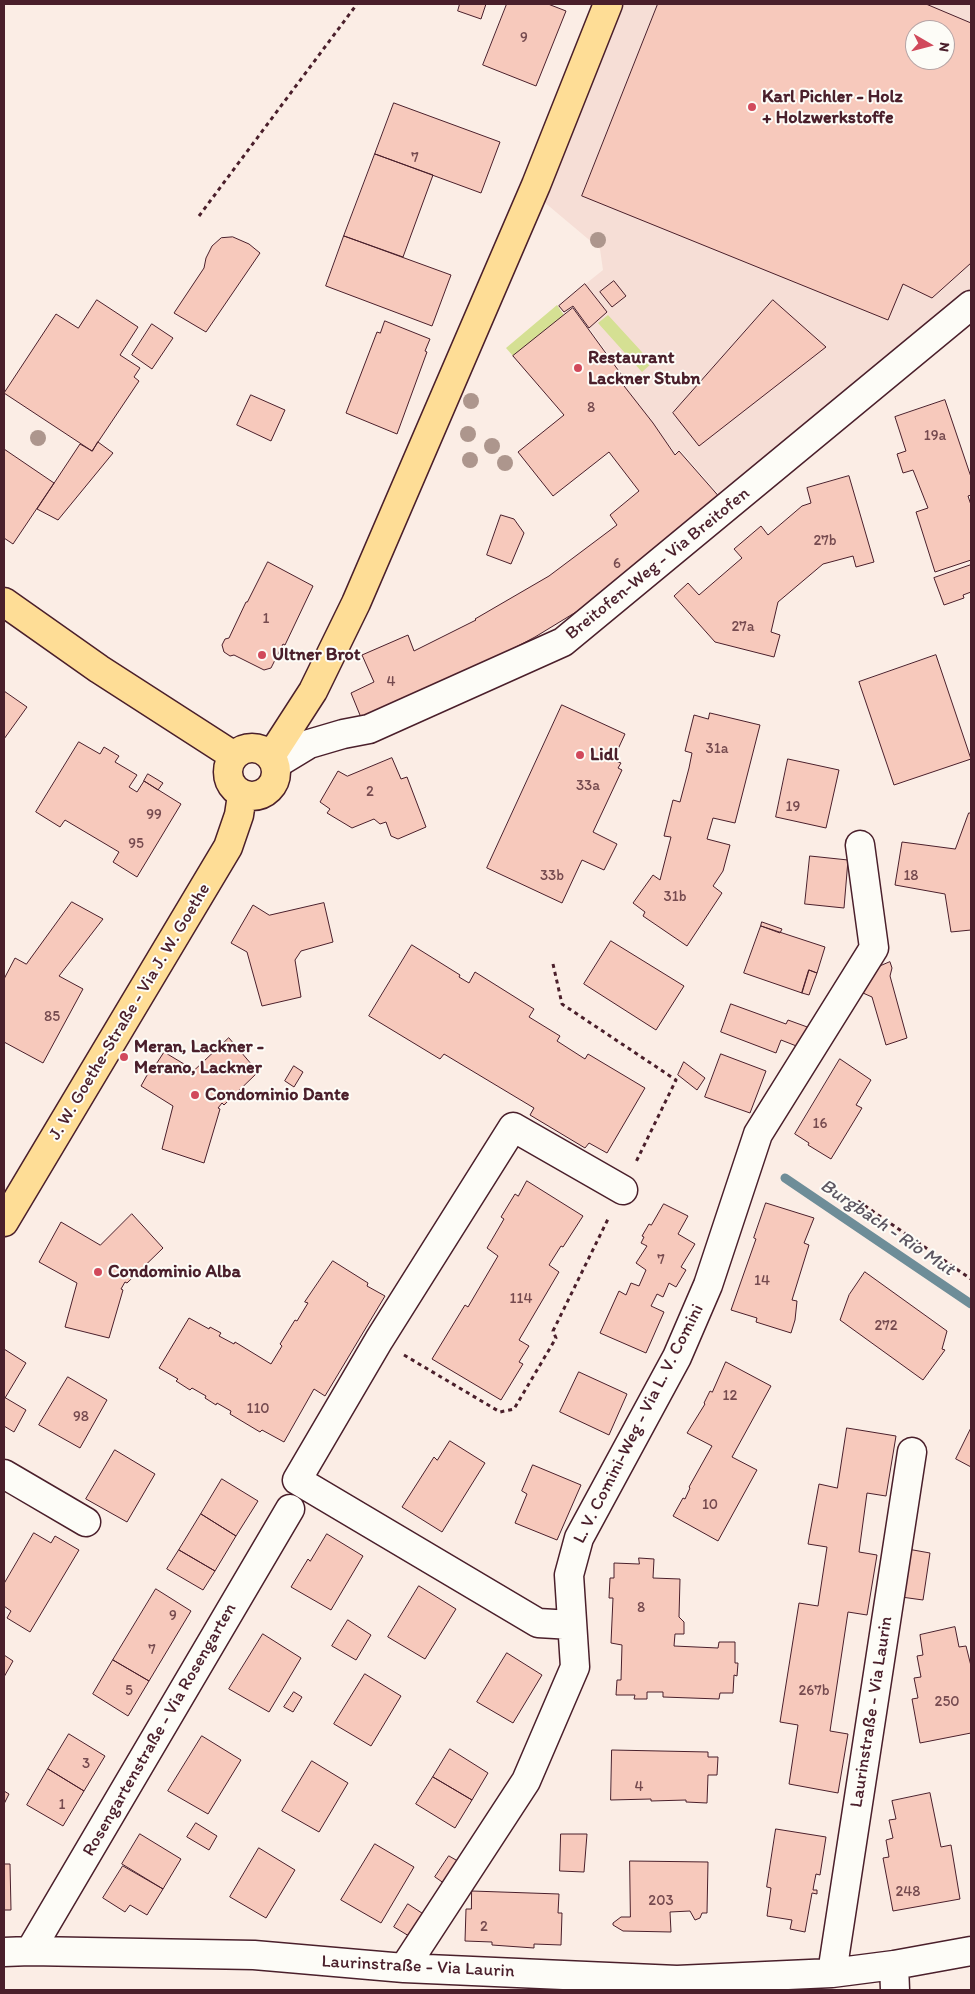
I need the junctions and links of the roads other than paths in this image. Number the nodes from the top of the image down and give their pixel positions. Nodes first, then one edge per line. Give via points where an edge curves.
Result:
1 (608, 4) edge
2 (971, 305) edge
3 (4, 602) edge
4 (234, 756) junction
5 (274, 760) junction
6 (242, 795) junction
7 (860, 845) dead end
8 (622, 1190) road end
9 (4, 1222) edge
10 (912, 1452) dead end
11 (4, 1474) edge
12 (290, 1508) dead end
13 (86, 1522) dead end
14 (572, 1624) junction
15 (17, 1951) edge
16 (971, 1951) edge
17 (404, 1968) junction
18 (832, 1973) junction
19 (894, 1978) edge

1 - 5 main road via 536,186 356,603 313,691 275,748
2 - 5 street, Breitofen-Weg - Via Breitofen via 563,642 369,729 309,744
3 - 4 main road via 99,669
4 - 5 main road via 240,750 256,748
4 - 6 main road via 228,766 228,778
5 - 6 main road via 277,773 270,790 252,797
6 - 9 main road, J. W. Goethe-Straße - Via J. W. Goethe via 228,847
7 - 14 street, L. V. Comini-Weg - Via L. V. Comini via 874,948 758,1134 708,1285 677,1357 579,1538 569,1575
8 - 14 street via 513,1127 379,1340 297,1480 538,1623
10 - 18 street, Laurinstraße - Via Laurin
11 - 13 street
12 - 15 street, Rosengartenstraße - Via Rosengarten
14 - 17 street, L. V. Comini-Weg - Via L. V. Comini via 575,1667 526,1781
15 - 17 street, Laurinstraße - Via Laurin via 254,1956
16 - 19 street, Laurinstraße - Via Laurin
17 - 18 street, Laurinstraße - Via Laurin via 677,1980
18 - 19 street, Laurinstraße - Via Laurin

